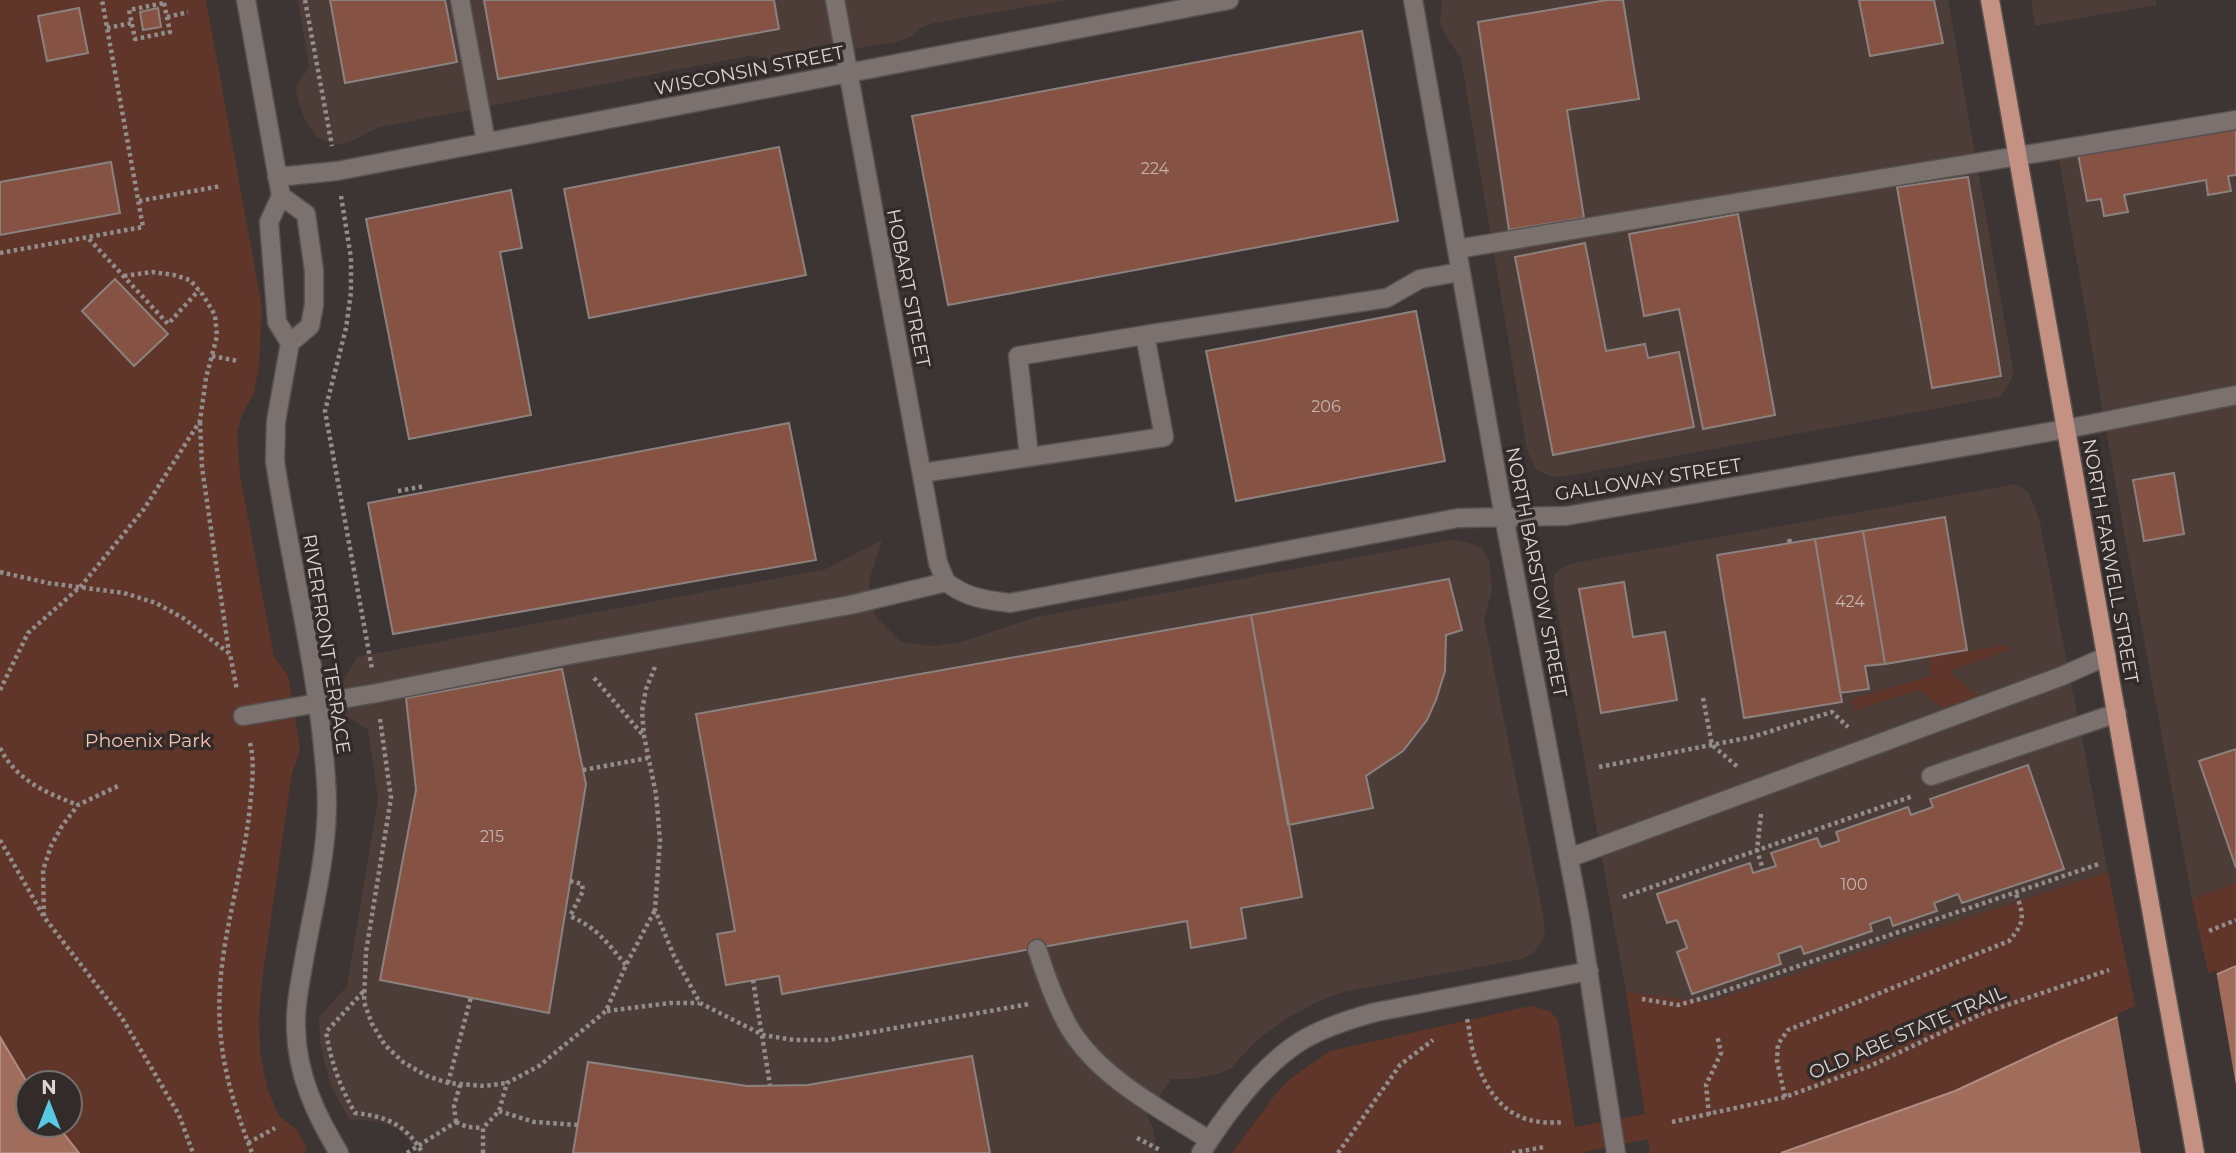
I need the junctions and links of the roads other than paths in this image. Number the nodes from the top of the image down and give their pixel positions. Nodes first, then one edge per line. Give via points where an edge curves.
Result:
1 (246, 0) edge
2 (460, 0) edge
3 (835, 0) edge
4 (1229, 0) edge
5 (1413, 0) edge
6 (1990, 0) edge
7 (849, 72) junction
8 (2236, 120) edge
9 (486, 142) junction
10 (2018, 156) junction
11 (277, 177) junction
12 (281, 196) junction
13 (1457, 249) junction
14 (1460, 272) junction
15 (1145, 335) junction
16 (290, 343) junction
17 (2236, 395) edge
18 (2066, 429) junction
19 (1029, 456) junction
20 (922, 473) junction
21 (1504, 517) junction
22 (946, 582) junction
23 (2107, 656) junction
24 (319, 704) junction
25 (2117, 713) junction
26 (243, 716) road end
27 (1931, 776) dead end
28 (1569, 858) junction
29 (1037, 948) dead end
30 (1589, 971) junction
31 (1205, 1147) edge
32 (339, 1153) edge
33 (1616, 1153) edge
34 (2195, 1153) edge

1 - 11 street
2 - 9 street
3 - 7 street, HOBART STREET
4 - 7 street, WISCONSIN STREET
5 - 13 street, NORTH BARSTOW STREET
6 - 10 main road, NORTH FARWELL STREET
7 - 9 street, WISCONSIN STREET
7 - 20 street, HOBART STREET
8 - 10 street
9 - 11 street, WISCONSIN STREET via 337,171
10 - 13 street
10 - 18 main road, NORTH FARWELL STREET
11 - 12 street
12 - 16 street via 269,222 277,322
12 - 16 street via 306,215 314,271 310,326
13 - 14 street, NORTH BARSTOW STREET
14 - 15 street via 1420,279 1387,298
14 - 21 street, NORTH BARSTOW STREET
15 - 19 street via 1018,356
15 - 19 street via 1164,436
16 - 24 street, RIVERFRONT TERRACE via 276,421 275,461
17 - 18 street, GALLOWAY STREET
18 - 21 street, GALLOWAY STREET via 1566,516
18 - 23 main road, NORTH FARWELL STREET
19 - 20 street
20 - 22 street, HOBART STREET via 938,563
21 - 22 street, GALLOWAY STREET via 1450,519 1010,603 979,600
21 - 28 street, NORTH BARSTOW STREET
22 - 24 street via 850,605
23 - 25 main road, NORTH FARWELL STREET
23 - 28 street
24 - 26 street
24 - 32 street, RIVERFRONT TERRACE via 327,784 325,839 298,992 296,1029 308,1094
25 - 27 street
25 - 34 main road, NORTH FARWELL STREET, bridge
28 - 30 street, NORTH BARSTOW STREET
29 - 31 street via 1054,1000 1100,1065
30 - 31 street via 1342,1021 1301,1041 1274,1061
30 - 33 street, NORTH BARSTOW STREET

